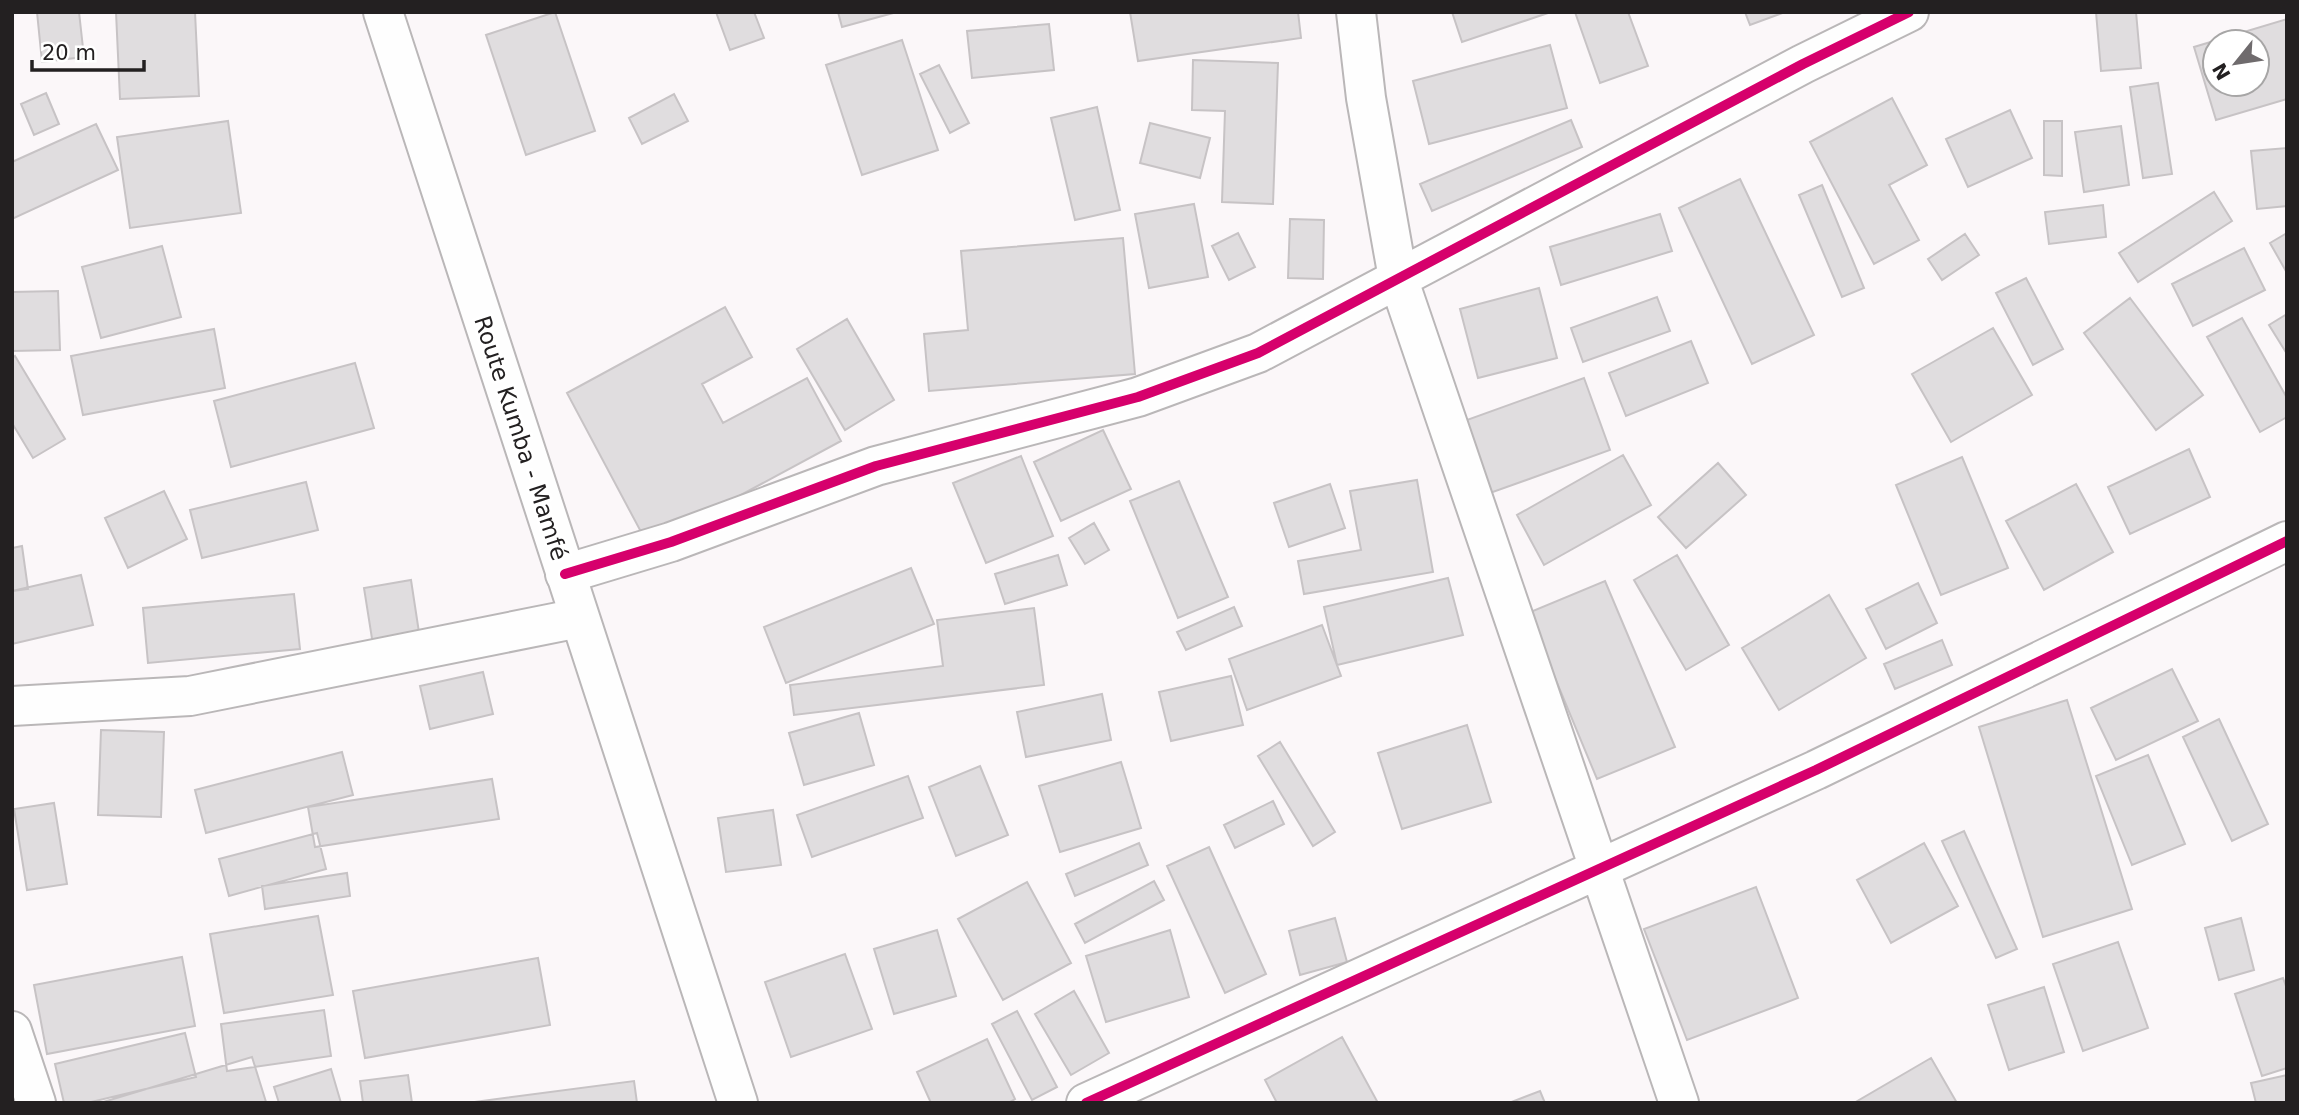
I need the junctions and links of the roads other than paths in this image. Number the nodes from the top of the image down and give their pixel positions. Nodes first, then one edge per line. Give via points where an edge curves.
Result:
1 (383, 12) edge
2 (1356, 12) edge
3 (1909, 12) edge
4 (1398, 278) junction
5 (2287, 541) edge
6 (565, 574) junction
7 (579, 618) junction
8 (12, 706) edge
9 (1600, 868) junction
10 (12, 1031) edge
11 (36, 1103) edge
12 (738, 1103) edge
13 (1086, 1103) edge
14 (1679, 1103) edge

1 - 6 main road, Route Kumba - Mamfé
2 - 4 main road via 1366,98
3 - 4 main road
4 - 6 main road via 1258,353 1139,397 876,466 671,542
4 - 9 main road
5 - 9 main road via 1816,770
6 - 7 main road, Route Kumba - Mamfé
7 - 8 main road via 190,696
7 - 12 main road, Route Kumba - Mamfé
9 - 13 main road
9 - 14 main road
10 - 11 main road

